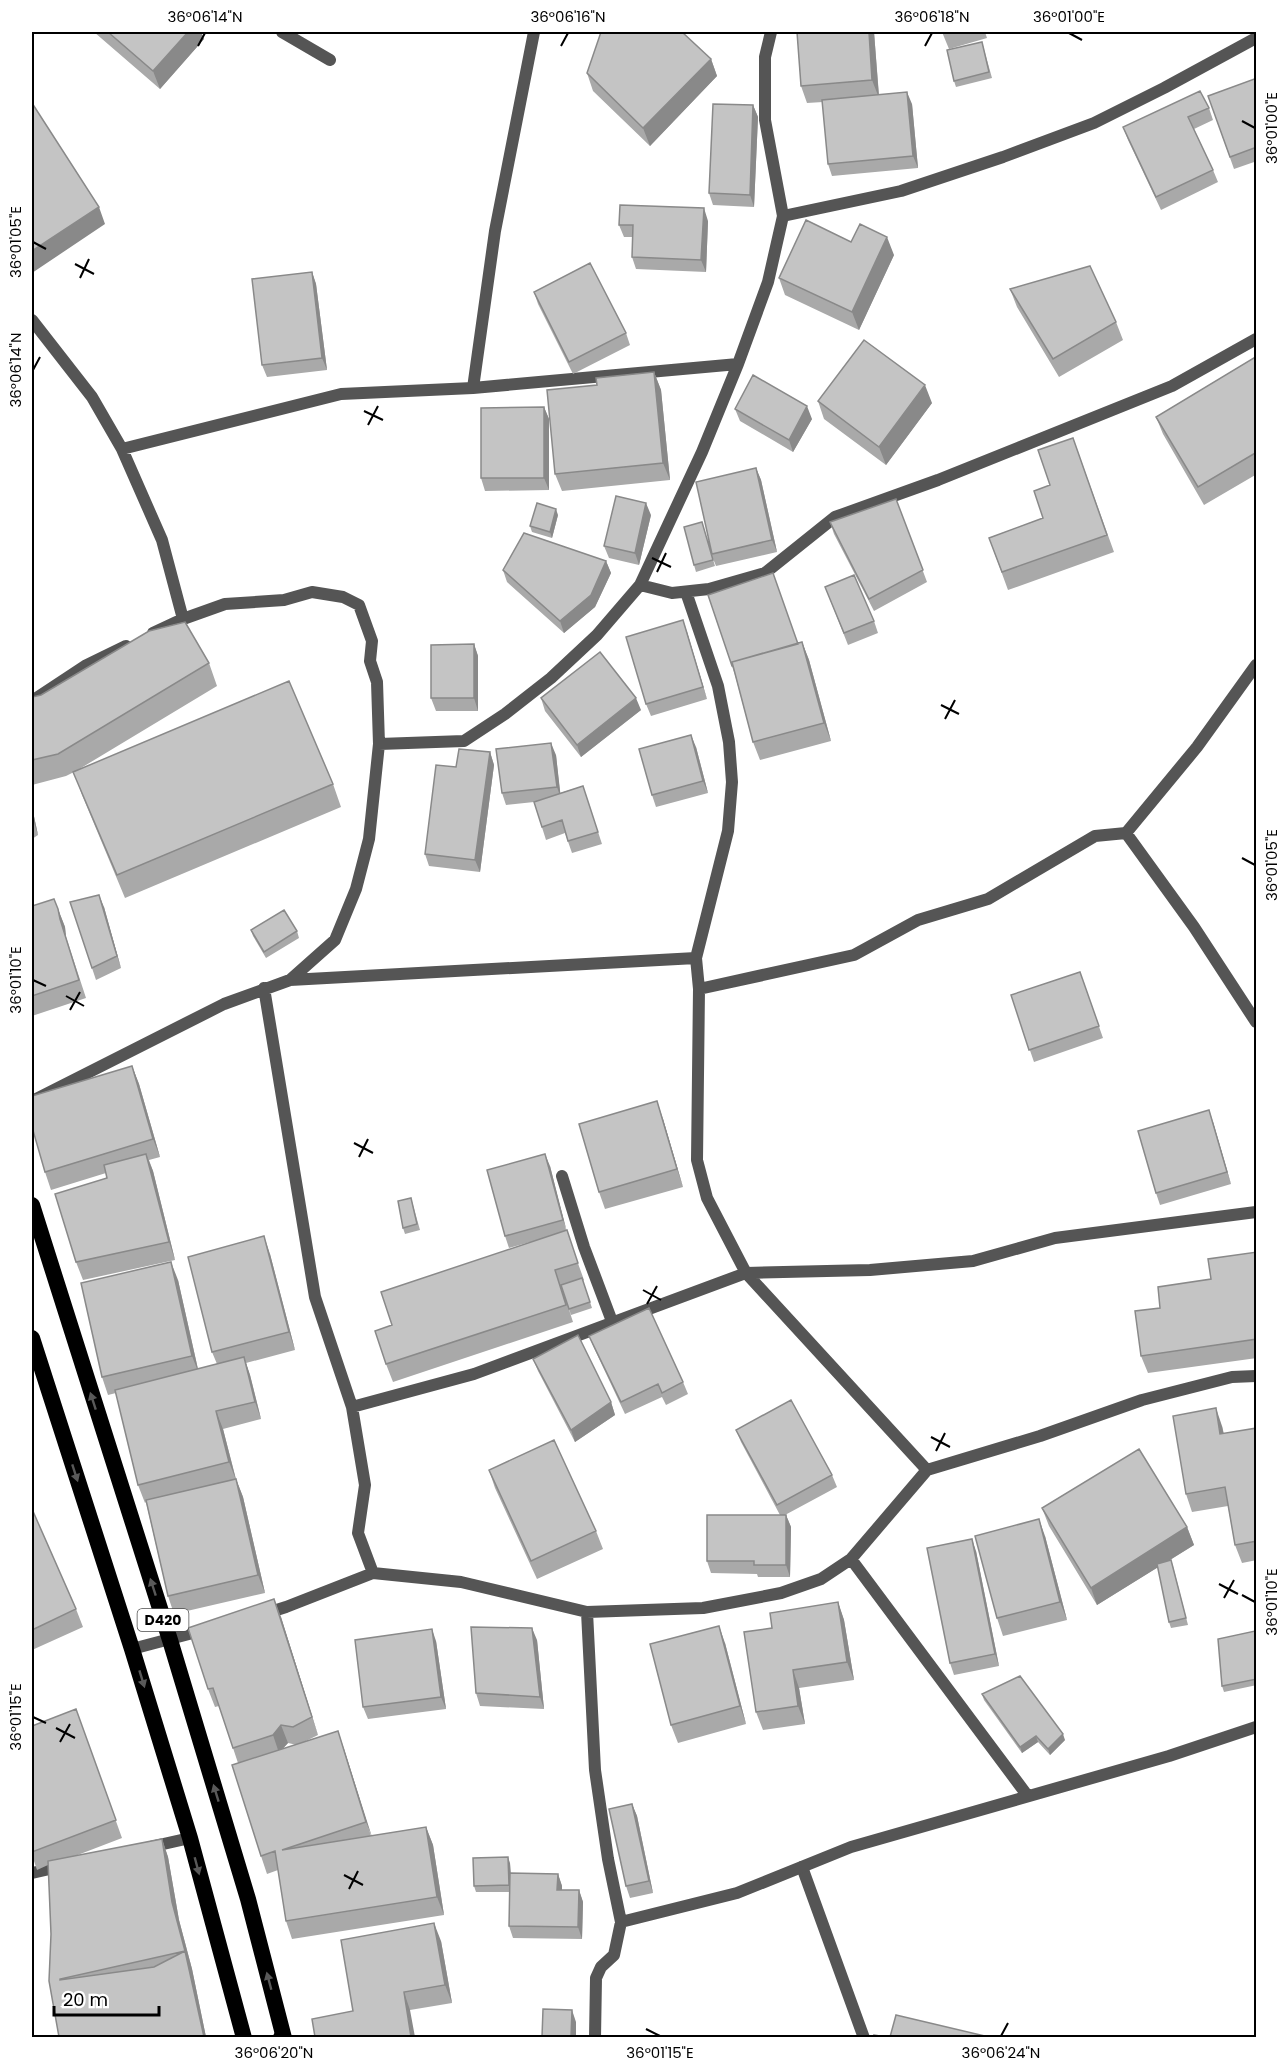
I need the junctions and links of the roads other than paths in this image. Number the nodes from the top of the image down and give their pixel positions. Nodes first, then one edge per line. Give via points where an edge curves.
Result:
1 (282, 32) edge
2 (534, 32) edge
3 (771, 32) edge
4 (1257, 38) edge
5 (330, 60) dead end
6 (783, 216) junction
7 (32, 320) edge
8 (1257, 339) edge
9 (738, 364) junction
10 (473, 388) junction
11 (122, 449) junction
12 (640, 585) junction
13 (686, 592) junction
14 (183, 618) junction
15 (1257, 665) edge
16 (32, 701) edge
17 (379, 744) junction
18 (1126, 833) junction
19 (696, 958) junction
20 (291, 980) junction
21 (264, 988) junction
22 (699, 989) junction
23 (1257, 1022) edge
24 (32, 1101) edge
25 (562, 1176) dead end
26 (32, 1205) edge
27 (1257, 1212) edge
28 (746, 1273) junction
29 (613, 1324) junction
30 (32, 1338) edge
31 (1257, 1376) edge
32 (352, 1407) junction
33 (927, 1470) junction
34 (851, 1559) junction
35 (373, 1573) junction
36 (587, 1612) junction
37 (254, 1616) edge
38 (212, 1628) edge
39 (170, 1640) junction
40 (132, 1649) junction
41 (1257, 1727) edge
42 (1027, 1795) junction
43 (190, 1838) junction
44 (133, 1851) edge
45 (77, 1863) edge
46 (802, 1867) junction
47 (32, 1873) edge
48 (621, 1922) junction
49 (244, 2037) edge
50 (284, 2037) edge
51 (595, 2037) edge
52 (864, 2037) edge

1 - 5 street
2 - 10 street via 495,231
3 - 6 street via 765,57 765,120
4 - 6 street via 1094,123 901,191
6 - 9 street via 768,282
7 - 11 street via 92,397
8 - 13 street via 1172,386 835,517 765,573
9 - 10 street
9 - 12 street
10 - 11 street via 341,394
11 - 14 street via 162,540
12 - 13 street via 672,593
12 - 17 street via 597,635 551,678 464,741
13 - 19 street via 718,686 732,782 728,831
14 - 16 street via 84,666
14 - 17 street via 225,604 284,600 312,592 343,597 359,605 372,641 370,661 377,682
15 - 18 street via 1197,747
17 - 20 street via 369,839 356,889 335,940
18 - 22 street via 1095,836 988,899 918,920 854,955
18 - 23 street
19 - 20 street
19 - 22 street
20 - 21 street
21 - 24 street via 224,1004
21 - 32 street via 315,1297
22 - 28 street via 697,1160 707,1197
25 - 29 street
39 -> 26 highway, D420
27 - 28 street via 1055,1238 973,1261 870,1270
28 - 29 street
28 - 33 street
29 - 32 street via 474,1374
30 -> 40 highway, D420
31 - 33 street via 1232,1377 1142,1400
32 - 35 street via 365,1485 358,1533
33 - 34 street
34 - 36 street via 821,1579 782,1593 703,1608
34 - 42 street
35 - 36 street via 461,1582
35 - 37 street
36 - 48 street via 595,1770
38 - 39 street
39 - 40 street
50 -> 39 highway, D420 via 248,1899
40 -> 43 highway, D420
41 - 42 street via 1170,1756
42 - 46 street via 851,1847
43 - 44 street
43 -> 49 highway, D420
45 - 47 street
46 - 48 street via 737,1893
46 - 52 street
48 - 51 street via 614,1955 596,1978

